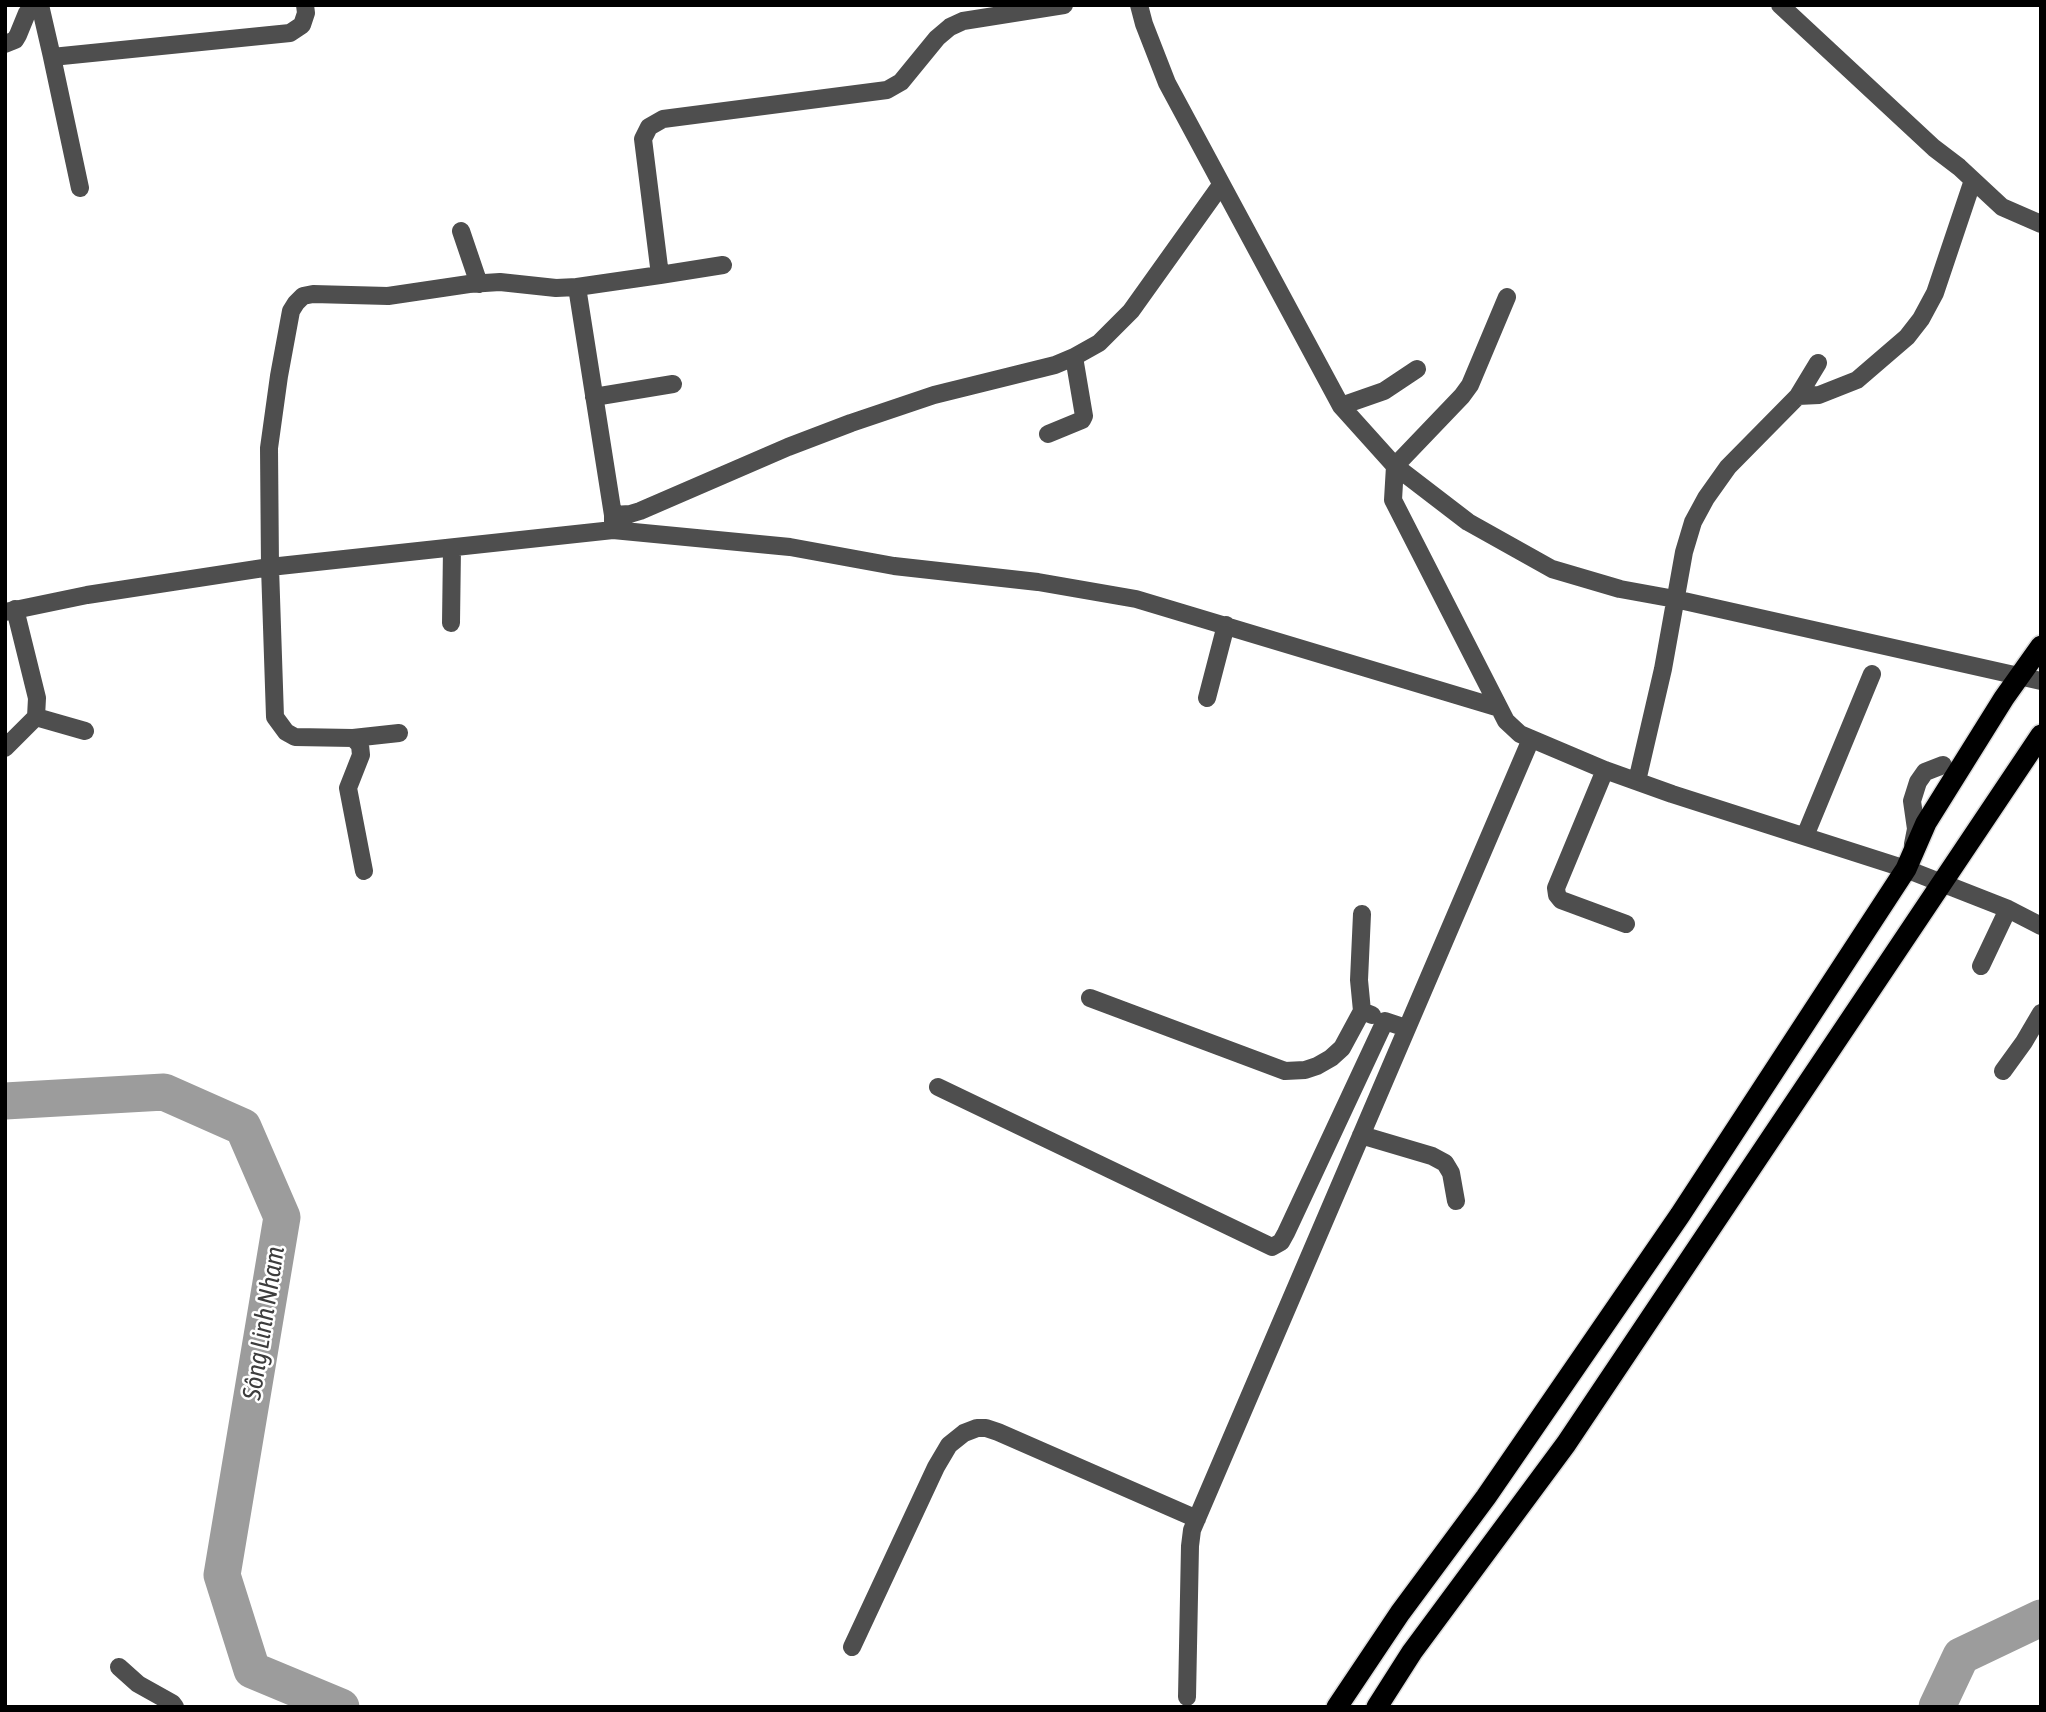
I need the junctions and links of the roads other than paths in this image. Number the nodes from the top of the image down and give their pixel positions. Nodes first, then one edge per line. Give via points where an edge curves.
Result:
1 (305, 5) edge
2 (1064, 5) edge
3 (1139, 5) edge
4 (1780, 5) edge
5 (40, 6) edge
6 (5, 44) edge
7 (52, 57) junction
8 (1973, 180) junction
9 (1221, 185) junction
10 (80, 188) dead end
11 (2041, 224) edge
12 (461, 231) dead end
13 (723, 265) dead end
14 (660, 275) junction
15 (479, 284) junction
16 (577, 287) junction
17 (1507, 298) dead end
18 (1074, 357) junction
19 (1818, 363) dead end
20 (1417, 369) dead end
21 (673, 384) dead end
22 (1798, 396) junction
23 (594, 397) junction
24 (1342, 406) junction
25 (1048, 433) dead end
26 (1395, 466) junction
27 (613, 523) junction
28 (452, 548) junction
29 (270, 567) junction
30 (1675, 598) junction
31 (10, 610) edge
32 (451, 623) dead end
33 (1226, 625) junction
34 (2041, 646) edge
35 (1872, 674) dead end
36 (2020, 676) junction
37 (2041, 681) edge
38 (1207, 698) dead end
39 (1499, 708) junction
40 (36, 717) junction
41 (85, 731) dead end
42 (399, 733) dead end
43 (2041, 735) edge
44 (352, 738) junction
45 (1531, 739) junction
46 (5, 748) edge
47 (1943, 765) dead end
48 (1605, 770) junction
49 (1637, 781) junction
50 (1805, 836) junction
51 (1906, 869) junction
52 (364, 871) dead end
53 (1941, 883) junction
54 (2008, 909) junction
55 (1362, 914) dead end
56 (1626, 924) dead end
57 (2041, 926) edge
58 (1981, 966) dead end
59 (1090, 999) dead end
60 (1362, 1011) junction
61 (2041, 1013) edge
62 (1385, 1020) junction
63 (1406, 1028) junction
64 (2003, 1071) dead end
65 (938, 1087) dead end
66 (1361, 1135) junction
67 (1456, 1201) dead end
68 (1197, 1519) junction
69 (852, 1647) dead end
70 (119, 1667) dead end
71 (1187, 1697) dead end
72 (175, 1707) edge
73 (1337, 1707) edge
74 (1377, 1707) edge

1 - 7 street via 302,24 290,33
2 - 14 street via 950,27 901,82 887,90 663,119 649,127 643,139
3 - 9 street via 1167,83
4 - 8 street
5 - 6 street via 27,13 15,40
5 - 7 street
7 - 10 street
8 - 11 street via 2003,206
8 - 22 street via 1935,293 1914,328 1857,380 1819,394
9 - 18 street via 1131,311 1099,343
9 - 24 street
12 - 15 street
13 - 14 street
14 - 16 street
15 - 16 street
15 - 29 street via 388,296 313,294 296,303 270,429
16 - 23 street
17 - 26 street via 1470,385
18 - 25 street via 1084,416
18 - 27 street via 851,423
19 - 22 street
20 - 24 street via 1384,391
21 - 23 street
22 - 30 street via 1728,467 1706,498 1693,522
23 - 27 street
24 - 26 street
26 - 30 street via 1468,523 1552,569 1620,589
26 - 39 street via 1393,500
27 - 28 street
27 - 33 street via 1062,586 1136,599
28 - 29 street
28 - 32 street
29 - 31 street
29 - 44 street via 275,717 295,737
30 - 36 street
30 - 49 street
31 - 40 street via 37,698
33 - 38 street
33 - 39 street
34 - 36 highway
35 - 50 street
36 - 37 street
36 - 51 highway via 1926,823
39 - 45 street via 1506,722
40 - 41 street
40 - 46 street
42 - 44 street
43 - 53 highway
44 - 52 street via 361,755 348,795
45 - 48 street
45 - 63 street
47 - 51 street via 1925,772 1917,782 1912,802 1915,837
48 - 49 street
48 - 56 street via 1556,888 1561,900
49 - 50 street
50 - 51 street
51 - 53 street
51 - 73 highway via 1680,1216
53 - 54 street
53 - 74 highway via 1566,1444 1412,1652
54 - 57 street
54 - 58 street
55 - 60 street
59 - 60 street via 1285,1071 1305,1070 1331,1058 1342,1048
60 - 62 street
61 - 64 street
62 - 63 street
62 - 65 street via 1286,1233 1272,1247
63 - 66 street
66 - 67 street via 1445,1163
66 - 68 street
68 - 69 street via 998,1432 976,1428 949,1445 936,1467
68 - 71 street via 1190,1546
70 - 72 street

